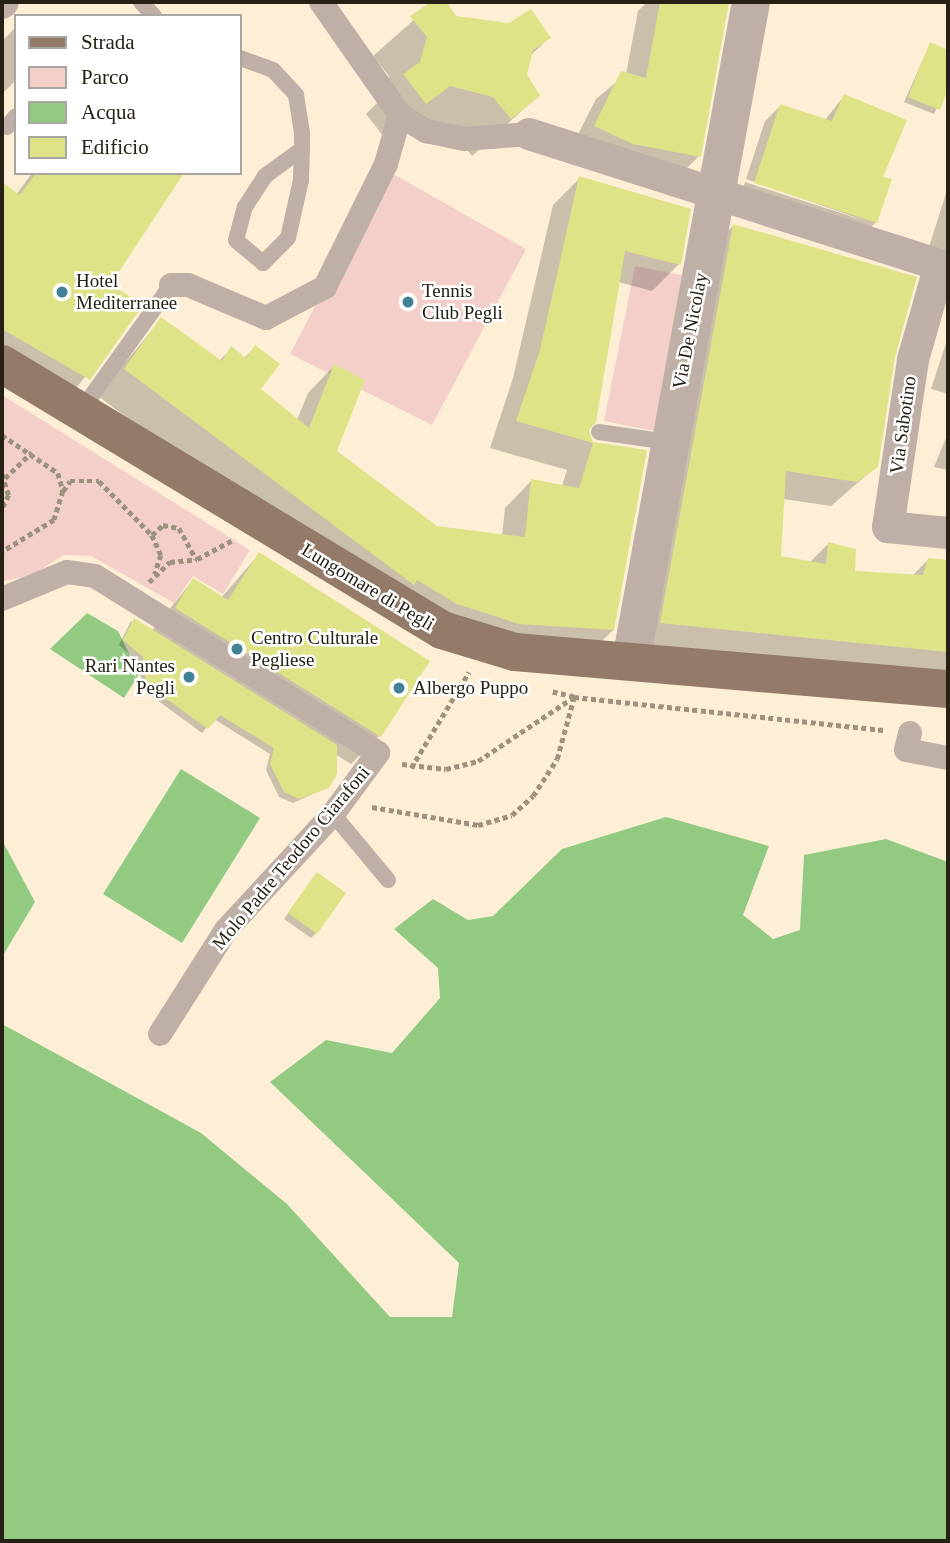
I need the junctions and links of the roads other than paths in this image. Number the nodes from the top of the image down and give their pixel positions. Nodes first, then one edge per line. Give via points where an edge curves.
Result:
1 (321, 2) edge
2 (751, 2) edge
3 (242, 59) edge
4 (400, 115) junction
5 (529, 134) joint
6 (302, 149) junction
7 (715, 193) junction
8 (944, 266) edge
9 (171, 285) joint
10 (2, 365) edge
11 (82, 409) junction
12 (599, 432) dead end
13 (668, 442) junction
14 (948, 533) edge
15 (2, 599) edge
16 (631, 661) junction
17 (948, 689) edge
18 (910, 733) road end
19 (948, 758) edge
20 (340, 805) junction
21 (388, 880) dead end
22 (160, 1034) dead end

1 - 4 street
2 - 7 street, Via De Nicolay
3 - 6 lane via 273,70 296,94
4 - 5 street via 426,131 464,139
4 - 9 street via 386,164 325,288 266,318 188,285
5 - 7 street, Via Sabotino
6 - 6 lane via 265,176 246,207 236,240 263,263 288,238
7 - 8 street, Via Sabotino
7 - 13 street, Via De Nicolay
8 - 14 street, Via Sabotino via 913,360 888,527
9 - 11 lane
10 - 11 main road, Lungomare di Pegli
11 - 16 main road, Lungomare di Pegli via 442,630 515,652
12 - 13 lane
13 - 16 street, Via De Nicolay
15 - 20 street, Molo Padre Teodoro Ciarafoni via 67,572 95,576 378,753
16 - 17 main road, Lungomare di Pegli
18 - 19 street via 906,750
20 - 21 lane
20 - 22 street, Molo Padre Teodoro Ciarafoni via 226,930

